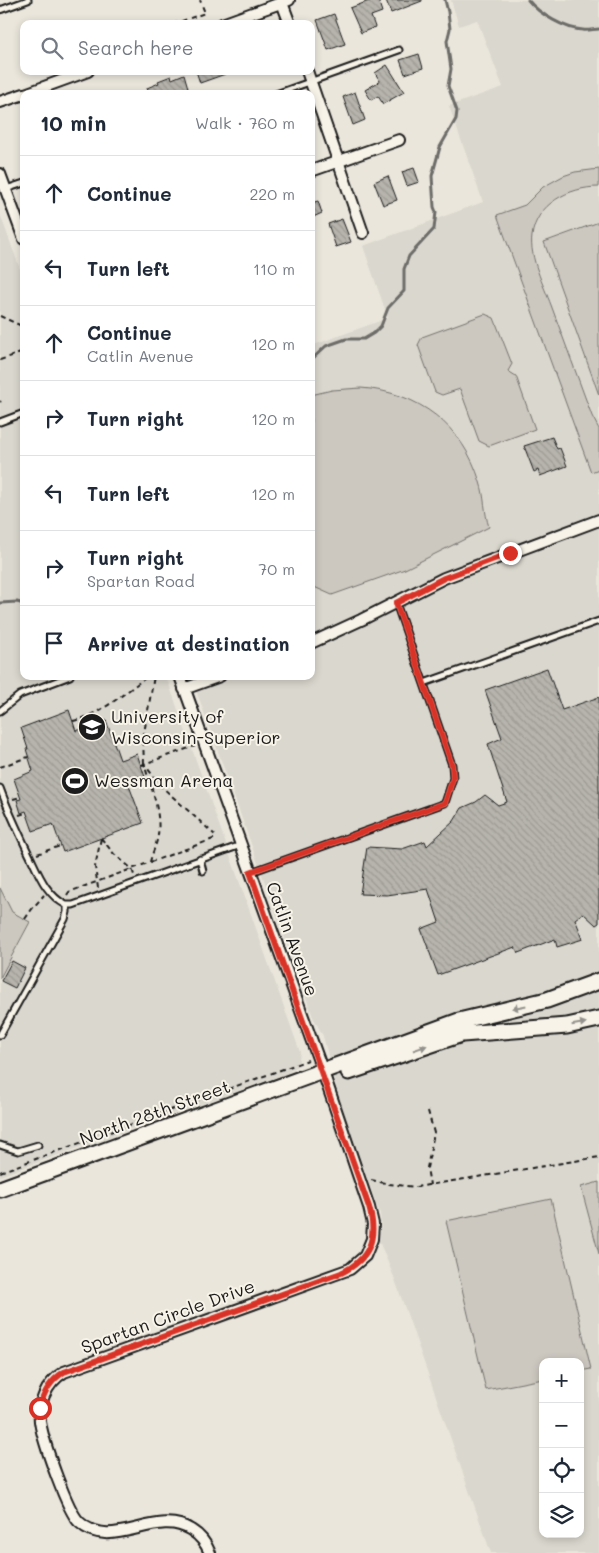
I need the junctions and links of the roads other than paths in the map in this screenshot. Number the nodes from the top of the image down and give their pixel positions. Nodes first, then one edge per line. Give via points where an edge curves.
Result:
1 (28, 0) edge
2 (284, 1) edge
3 (0, 10) edge
4 (233, 20) edge
5 (289, 20) edge
6 (399, 50) dead end
7 (77, 75) edge
8 (308, 75) edge
9 (311, 82) junction
10 (35, 90) edge
11 (288, 90) edge
12 (314, 90) edge
13 (315, 94) edge
14 (20, 95) edge
15 (0, 102) edge
16 (400, 140) dead end
17 (338, 162) junction
18 (315, 170) edge
19 (0, 174) edge
20 (20, 185) edge
21 (6, 190) junction
22 (20, 228) edge
23 (363, 233) dead end
24 (20, 414) edge
25 (0, 422) edge
26 (599, 520) edge
27 (396, 603) junction
28 (599, 621) edge
29 (315, 641) edge
30 (59, 680) edge
31 (181, 680) edge
32 (209, 680) edge
33 (424, 683) junction
34 (184, 689) junction
35 (0, 711) edge
36 (0, 788) edge
37 (241, 845) junction
38 (200, 859) junction
39 (204, 871) dead end
40 (250, 872) junction
41 (65, 904) junction
42 (599, 981) edge
43 (599, 1019) edge
44 (0, 1035) edge
45 (323, 1072) junction
46 (0, 1145) edge
47 (38, 1145) dead end
48 (0, 1190) edge
49 (210, 1553) edge

1 - 3 lane
2 - 4 street
2 - 5 street
6 - 9 lane
7 - 10 street
8 - 9 street
9 - 11 lane
9 - 12 street
13 - 17 street
14 - 15 street
16 - 17 street
17 - 18 street
17 - 23 street
19 - 21 street
20 - 21 lane
21 - 22 street
24 - 25 lane
26 - 27 street via 451,575
27 - 29 street
27 - 33 lane
28 - 33 lane
30 - 35 lane via 20,695
31 - 34 street, Catlin Avenue
32 - 34 street
33 - 40 lane via 453,770 445,803
34 - 37 street, Catlin Avenue
36 - 41 lane via 38,875 48,890
37 - 38 lane
37 - 40 street, Catlin Avenue
38 - 39 lane
38 - 41 lane
40 - 45 street, Catlin Avenue
41 - 44 lane via 65,919
42 -> 45 main road, North 28th Street via 547,1000 459,1021
45 -> 43 main road, North 28th Street via 345,1073 462,1034 567,1026
45 - 48 main road, North 28th Street
45 - 49 street, Spartan Circle Drive via 372,1216 373,1231 365,1256 341,1273 64,1372 44,1395 39,1414 43,1436 68,1504 80,1522 95,1532 110,1534 156,1524 179,1524 200,1537
46 - 47 lane via 18,1151

